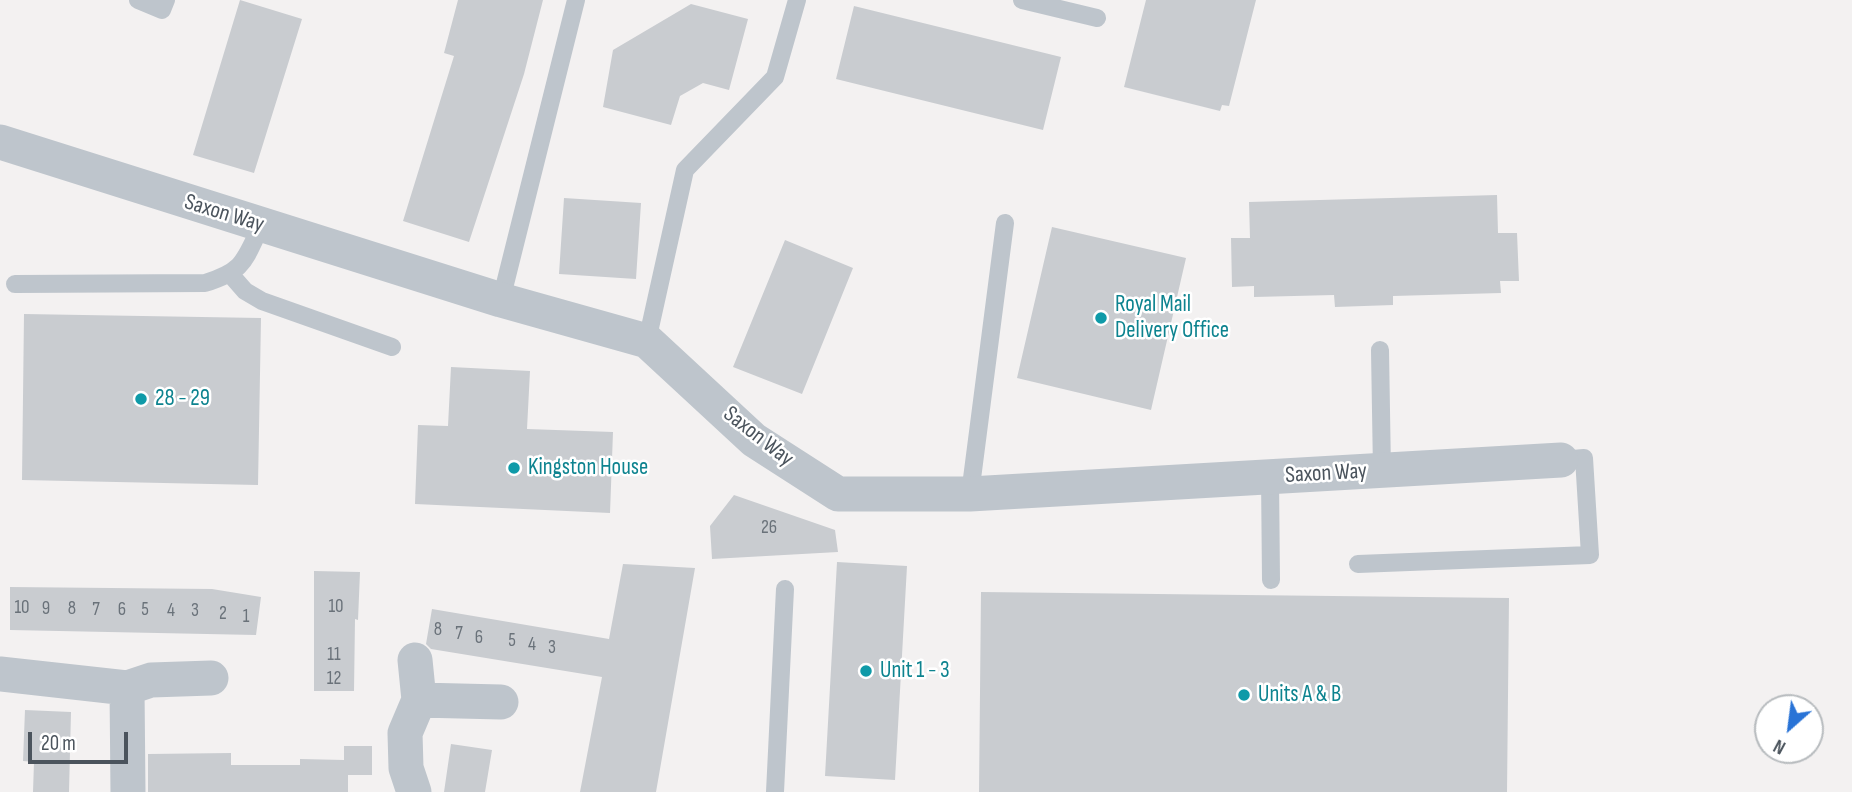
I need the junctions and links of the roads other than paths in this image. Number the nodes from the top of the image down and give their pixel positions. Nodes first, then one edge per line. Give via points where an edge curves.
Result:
1 (138, 0) edge
2 (166, 0) edge
3 (576, 0) edge
4 (797, 0) edge
5 (1022, 0) edge
6 (1086, 10) edge
7 (0, 142) edge
8 (1005, 223) dead end
9 (261, 226) junction
10 (231, 275) junction
11 (15, 284) dead end
12 (501, 300) junction
13 (647, 341) junction
14 (392, 347) dead end
15 (1380, 350) dead end
16 (1561, 460) joint
17 (1382, 471) junction
18 (1270, 477) junction
19 (970, 494) junction
20 (1357, 564) dead end
21 (1271, 580) dead end
22 (785, 589) dead end
23 (415, 660) dead end
24 (0, 674) edge
25 (211, 678) dead end
26 (127, 688) junction
27 (419, 700) junction
28 (501, 702) dead end
29 (128, 792) edge
30 (414, 792) edge
31 (775, 792) edge

1 - 2 lane via 162,10
3 - 12 lane
4 - 13 lane via 775,77 685,170
5 - 6 lane
7 - 9 street, Saxon Way
8 - 19 lane
9 - 10 lane
9 - 12 street, Saxon Way
10 - 11 lane via 205,283
10 - 14 lane via 261,301
12 - 13 street, Saxon Way
13 - 19 street, Saxon Way via 754,440 838,494
15 - 17 lane
16 - 17 street, Saxon Way
16 - 20 lane via 1584,458 1590,555
17 - 18 street, Saxon Way
18 - 19 street, Saxon Way
18 - 21 lane
22 - 31 lane
23 - 27 street
24 - 26 street
25 - 26 street via 151,680
26 - 29 street
27 - 28 street
27 - 30 street via 405,733 406,768

